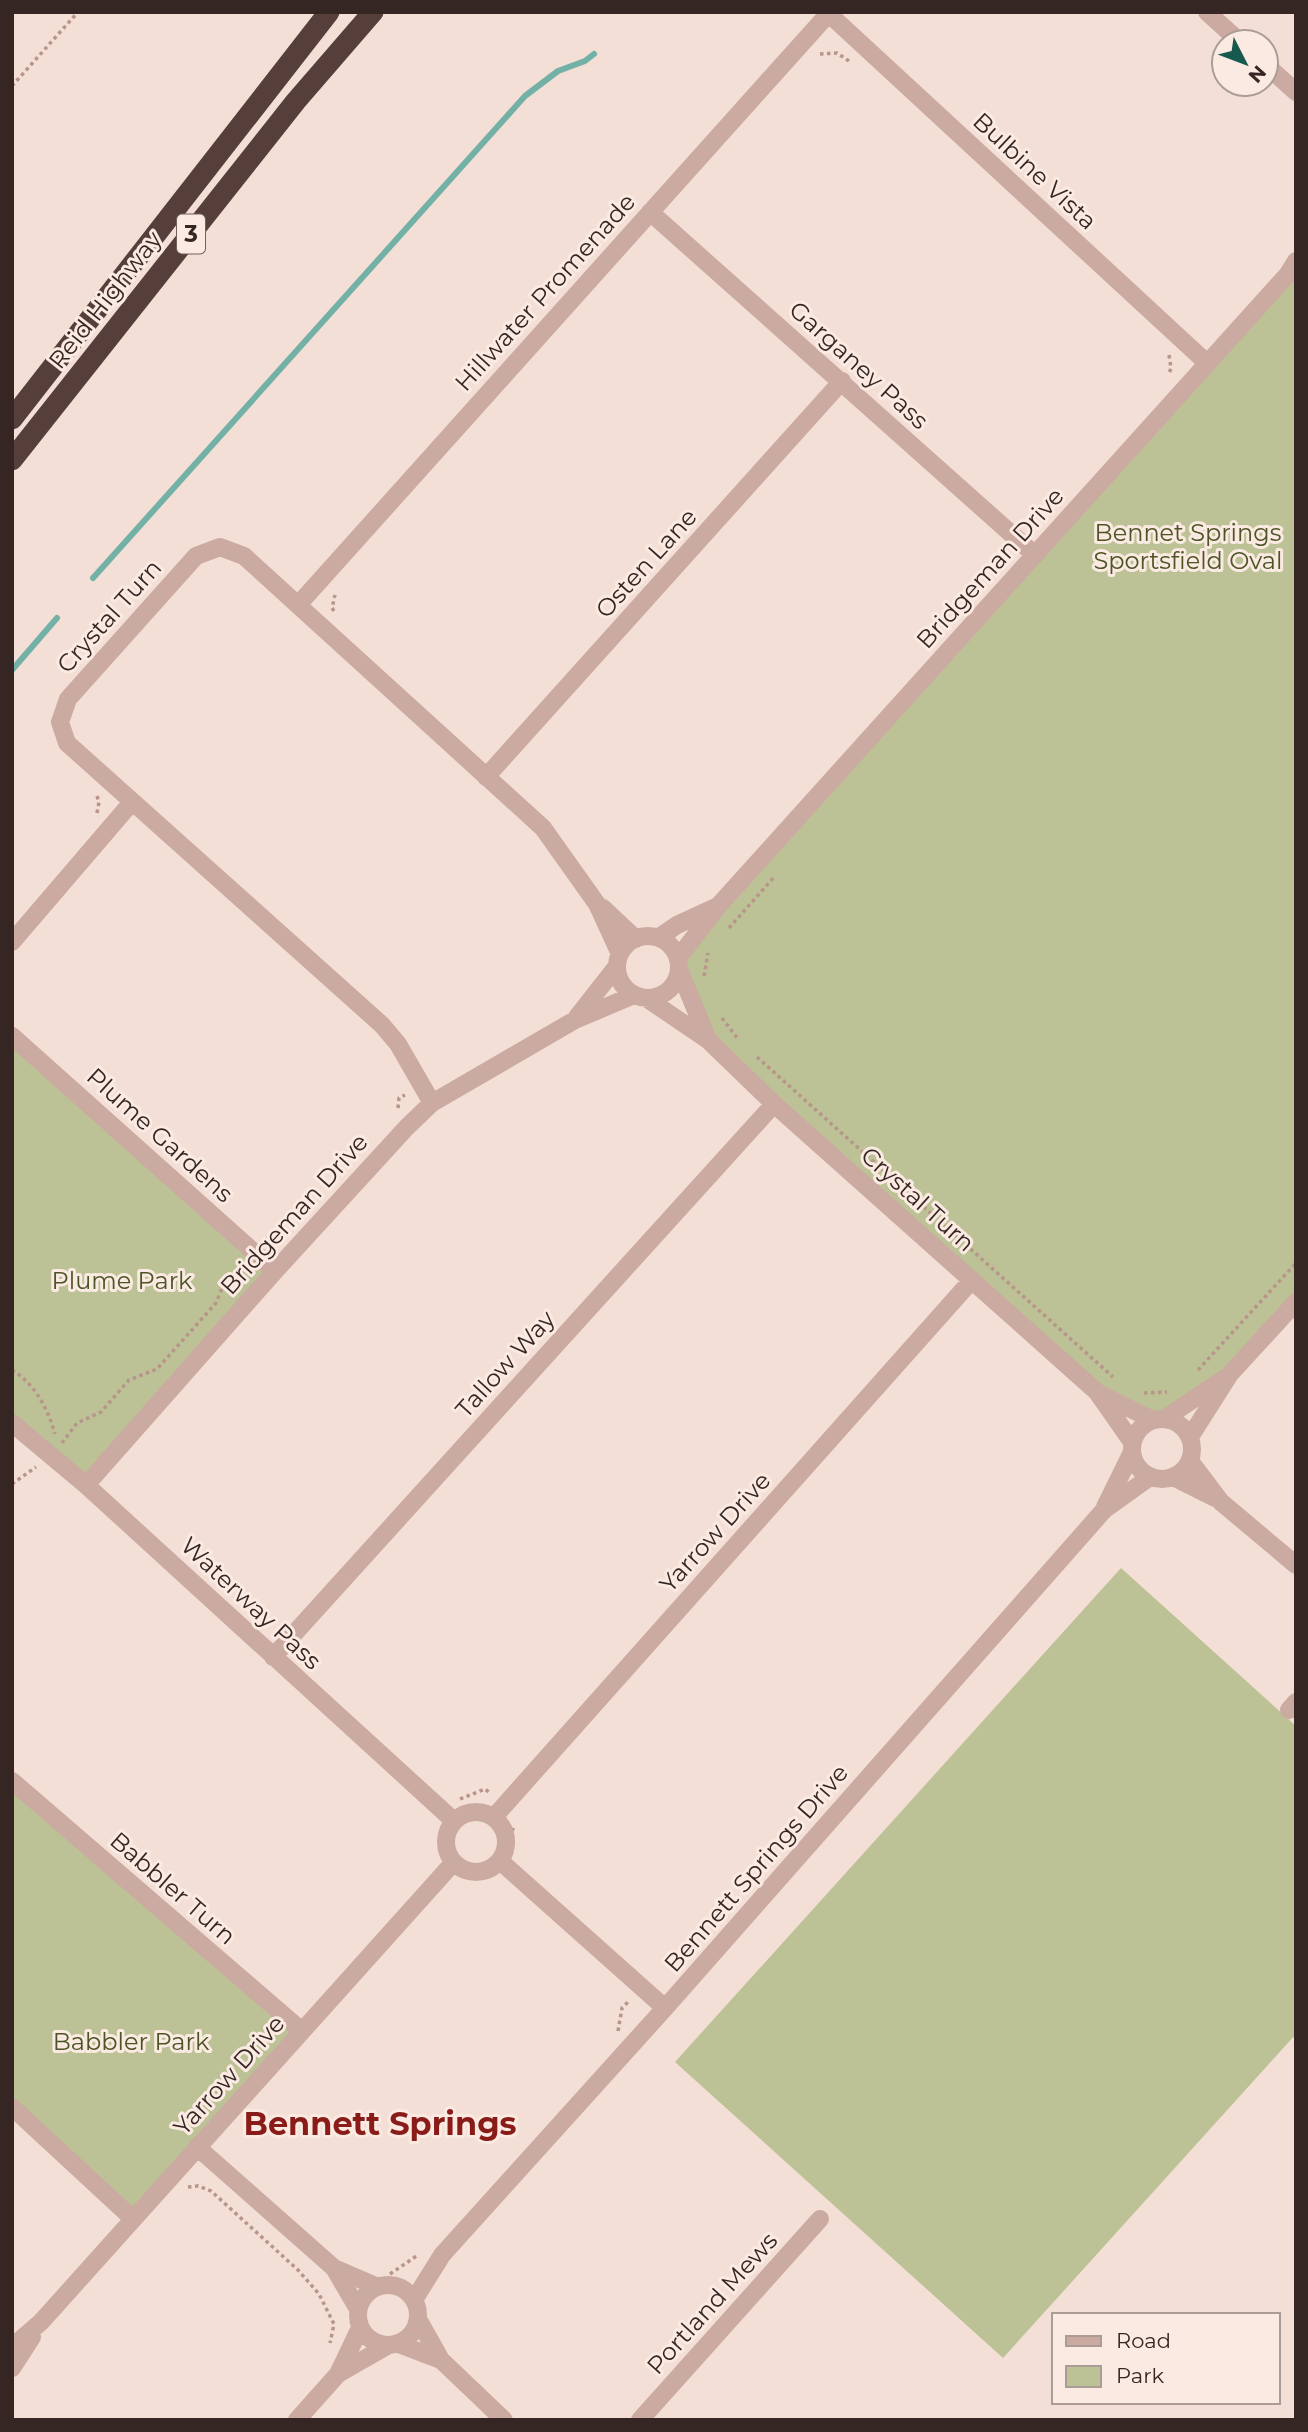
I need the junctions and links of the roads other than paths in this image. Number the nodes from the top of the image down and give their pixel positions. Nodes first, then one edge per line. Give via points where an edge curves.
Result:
1 (329, 12) edge
2 (373, 12) edge
3 (1207, 12) edge
4 (830, 13) edge
5 (1225, 28) edge
6 (1280, 78) edge
7 (1296, 92) edge
8 (650, 212) junction
9 (1296, 261) edge
10 (1207, 363) junction
11 (842, 381) junction
12 (12, 419) edge
13 (12, 460) edge
14 (1035, 555) junction
15 (298, 605) junction
16 (486, 776) junction
17 (132, 802) junction
18 (597, 904) junction
19 (719, 905) junction
20 (658, 938) junction
21 (636, 939) junction
22 (12, 942) edge
23 (619, 960) junction
24 (679, 964) junction
25 (640, 996) junction
26 (575, 1020) junction
27 (12, 1036) edge
28 (708, 1040) junction
29 (432, 1103) junction
30 (775, 1104) junction
31 (275, 1271) junction
32 (972, 1280) junction
33 (1296, 1302) edge
34 (1230, 1374) junction
35 (1097, 1392) junction
36 (1159, 1420) junction
37 (12, 1423) edge
38 (1189, 1437) junction
39 (1132, 1447) junction
40 (1190, 1461) junction
41 (1173, 1477) junction
42 (1150, 1478) junction
43 (86, 1485) junction
44 (1221, 1502) junction
45 (1104, 1510) junction
46 (1296, 1565) edge
47 (273, 1657) junction
48 (12, 1781) edge
49 (494, 1817) junction
50 (454, 1821) junction
51 (500, 1861) junction
52 (454, 1862) junction
53 (664, 2008) junction
54 (302, 2031) junction
55 (12, 2107) edge
56 (197, 2147) junction
57 (133, 2219) junction
58 (820, 2219) dead end
59 (442, 2255) junction
60 (352, 2284) junction
61 (378, 2287) junction
62 (399, 2287) junction
63 (414, 2300) junction
64 (358, 2309) junction
65 (418, 2319) junction
66 (41, 2322) junction
67 (360, 2328) junction
68 (393, 2345) junction
69 (12, 2347) edge
70 (441, 2360) junction
71 (12, 2368) edge
72 (338, 2374) junction
73 (296, 2420) edge
74 (504, 2420) edge
75 (640, 2420) edge

1 - 12 highway, Reid Highway / 3
2 - 13 highway, Reid Highway / 3 via 296,101
3 - 5 street
4 - 8 street, Hillwater Promenade
4 - 10 street, Bulbine Vista
6 - 7 street
8 - 11 street, Garganey Pass
8 - 15 street, Hillwater Promenade
9 - 10 street, Bridgeman Drive
10 - 14 street, Bridgeman Drive
11 - 14 street, Garganey Pass
11 - 16 street, Osten Lane
14 - 19 street, Bridgeman Drive
15 - 16 street, Crystal Turn
15 - 17 street, Crystal Turn via 244,556 220,547 196,556 68,699 60,722 67,743
16 - 18 street, Crystal Turn via 543,828
17 - 22 street
17 - 29 street, Crystal Turn via 382,1026 398,1044
18 - 21 street
18 - 23 street
19 - 20 street
19 - 24 street, Bridgeman Drive
20 - 21 street
20 - 24 street via 667,942
21 - 23 street via 624,948
23 - 25 street via 622,983
23 - 26 street
24 - 25 street via 672,987 664,994
24 - 28 street
25 - 26 street
25 - 28 street
26 - 29 street, Bridgeman Drive
27 - 31 street, Plume Gardens
28 - 30 street, Crystal Turn
29 - 31 street, Bridgeman Drive
30 - 32 street, Crystal Turn
30 - 47 street, Tallow Way
31 - 43 street, Bridgeman Drive
32 - 35 street, Crystal Turn
32 - 49 street, Yarrow Drive
33 - 34 street
34 - 36 street
34 - 38 street
35 - 36 street, Crystal Turn
35 - 39 street, Crystal Turn
36 - 38 street via 1174,1422
36 - 39 street via 1137,1432
37 - 43 street, Waterway Pass via 55,1452
38 - 40 street
39 - 42 street via 1140,1471
39 - 45 street, Bennett Springs Drive
40 - 41 street
40 - 44 street
41 - 42 street
41 - 44 street
42 - 45 street, Bennett Springs Drive
43 - 47 street, Waterway Pass
44 - 46 street
45 - 53 street, Bennett Springs Drive
47 - 50 street, Waterway Pass
48 - 54 street, Babbler Turn
49 - 50 street via 473,1812
49 - 51 street via 505,1833 505,1853
50 - 52 street via 446,1842
51 - 52 street via 482,1872 471,1872
51 - 53 street
52 - 54 street, Yarrow Drive
53 - 59 street, Bennett Springs Drive
54 - 56 street, Yarrow Drive
55 - 57 street
56 - 57 street, Yarrow Drive
56 - 60 street
57 - 66 street, Yarrow Drive
58 - 75 street, Portland Mews
59 - 62 street, Bennett Springs Drive
59 - 63 street, Bennett Springs Drive
60 - 61 street
60 - 64 street
61 - 62 street
61 - 64 street via 362,2299
62 - 63 street
63 - 65 street
64 - 67 street
65 - 68 street via 408,2338
65 - 70 street
66 - 69 street
66 - 71 street
67 - 68 street via 376,2343
67 - 72 street
68 - 70 street
68 - 72 street
70 - 74 street
72 - 73 street

